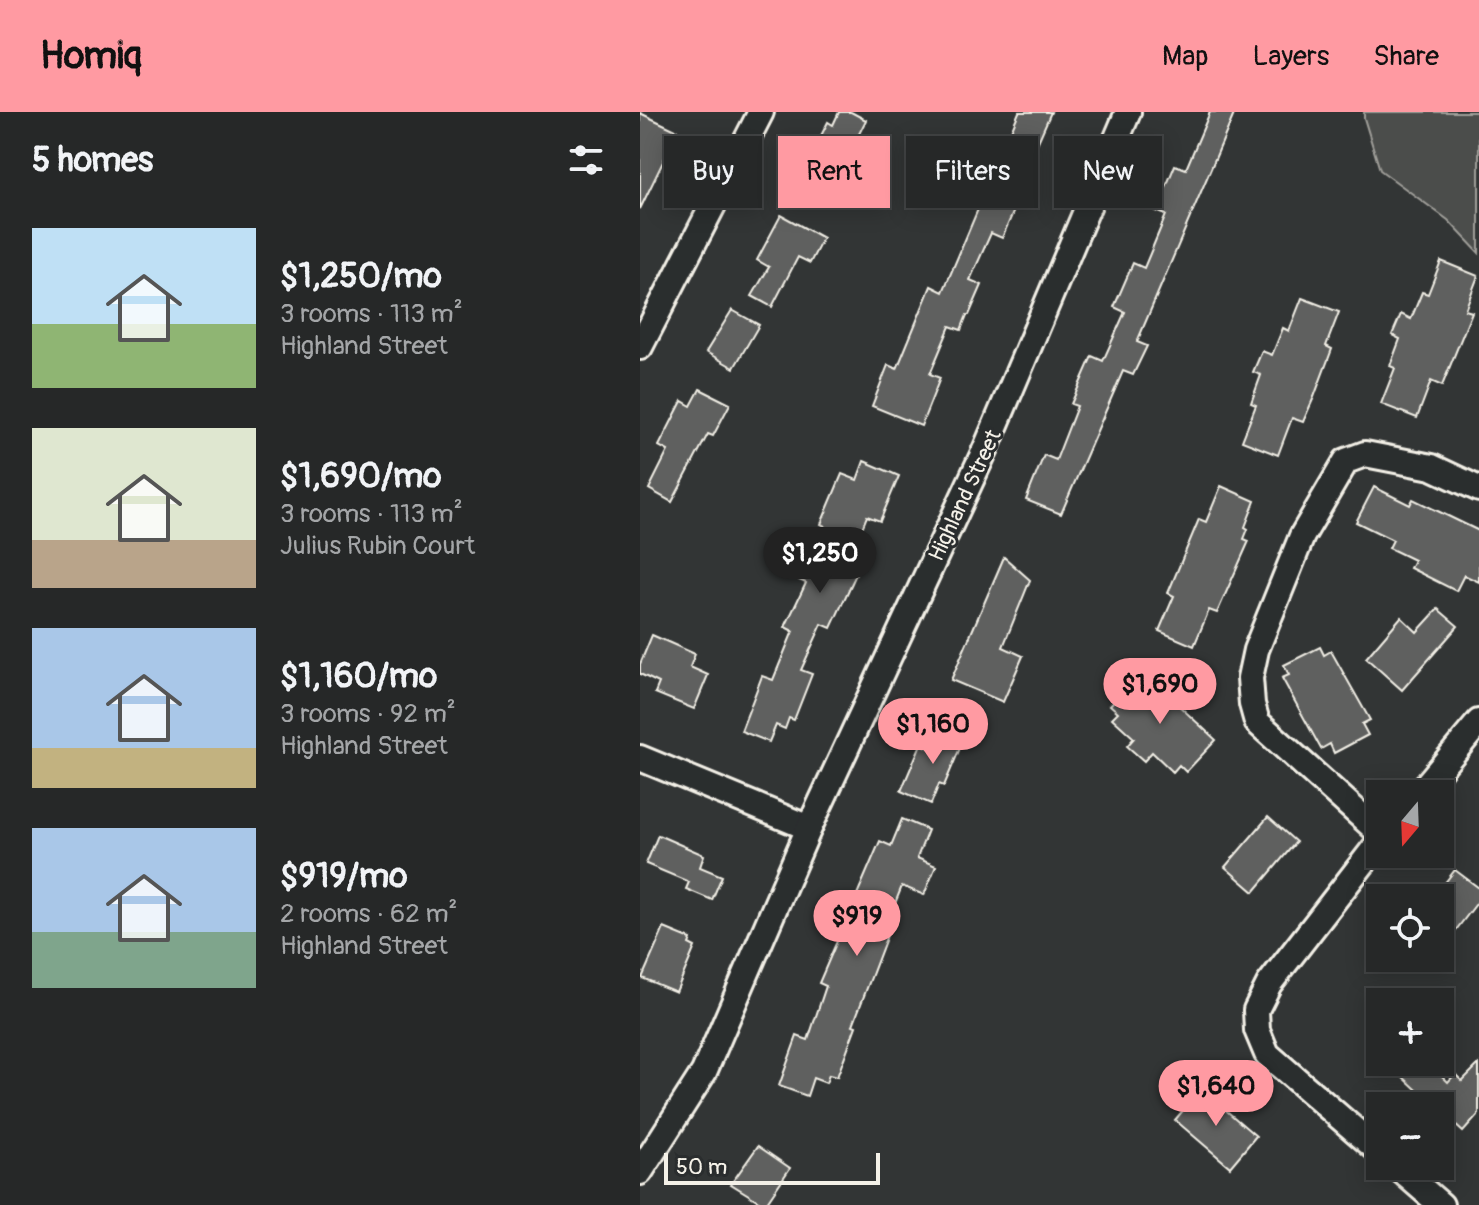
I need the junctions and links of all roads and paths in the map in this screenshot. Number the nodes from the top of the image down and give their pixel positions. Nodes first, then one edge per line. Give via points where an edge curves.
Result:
1 (761, 112) edge
2 (1128, 112) edge
3 (640, 347) edge
4 (1479, 489) edge
5 (1479, 722) edge
6 (640, 758) edge
7 (1431, 780) edge
8 (1366, 820) edge
9 (809, 828) junction
10 (1366, 859) edge
11 (1366, 1140) edge
12 (640, 1172) edge
13 (1412, 1180) edge
14 (1441, 1205) edge

1 - 3 street
2 - 9 street, Highland Street via 986,448
4 - 8 street via 1432,467 1365,454 1346,461 1302,536 1256,650 1250,678 1257,722
5 - 7 street
6 - 9 street
9 - 12 street, Highland Street via 704,1072
10 - 11 street via 1269,984 1256,1010 1267,1054
13 - 14 street

